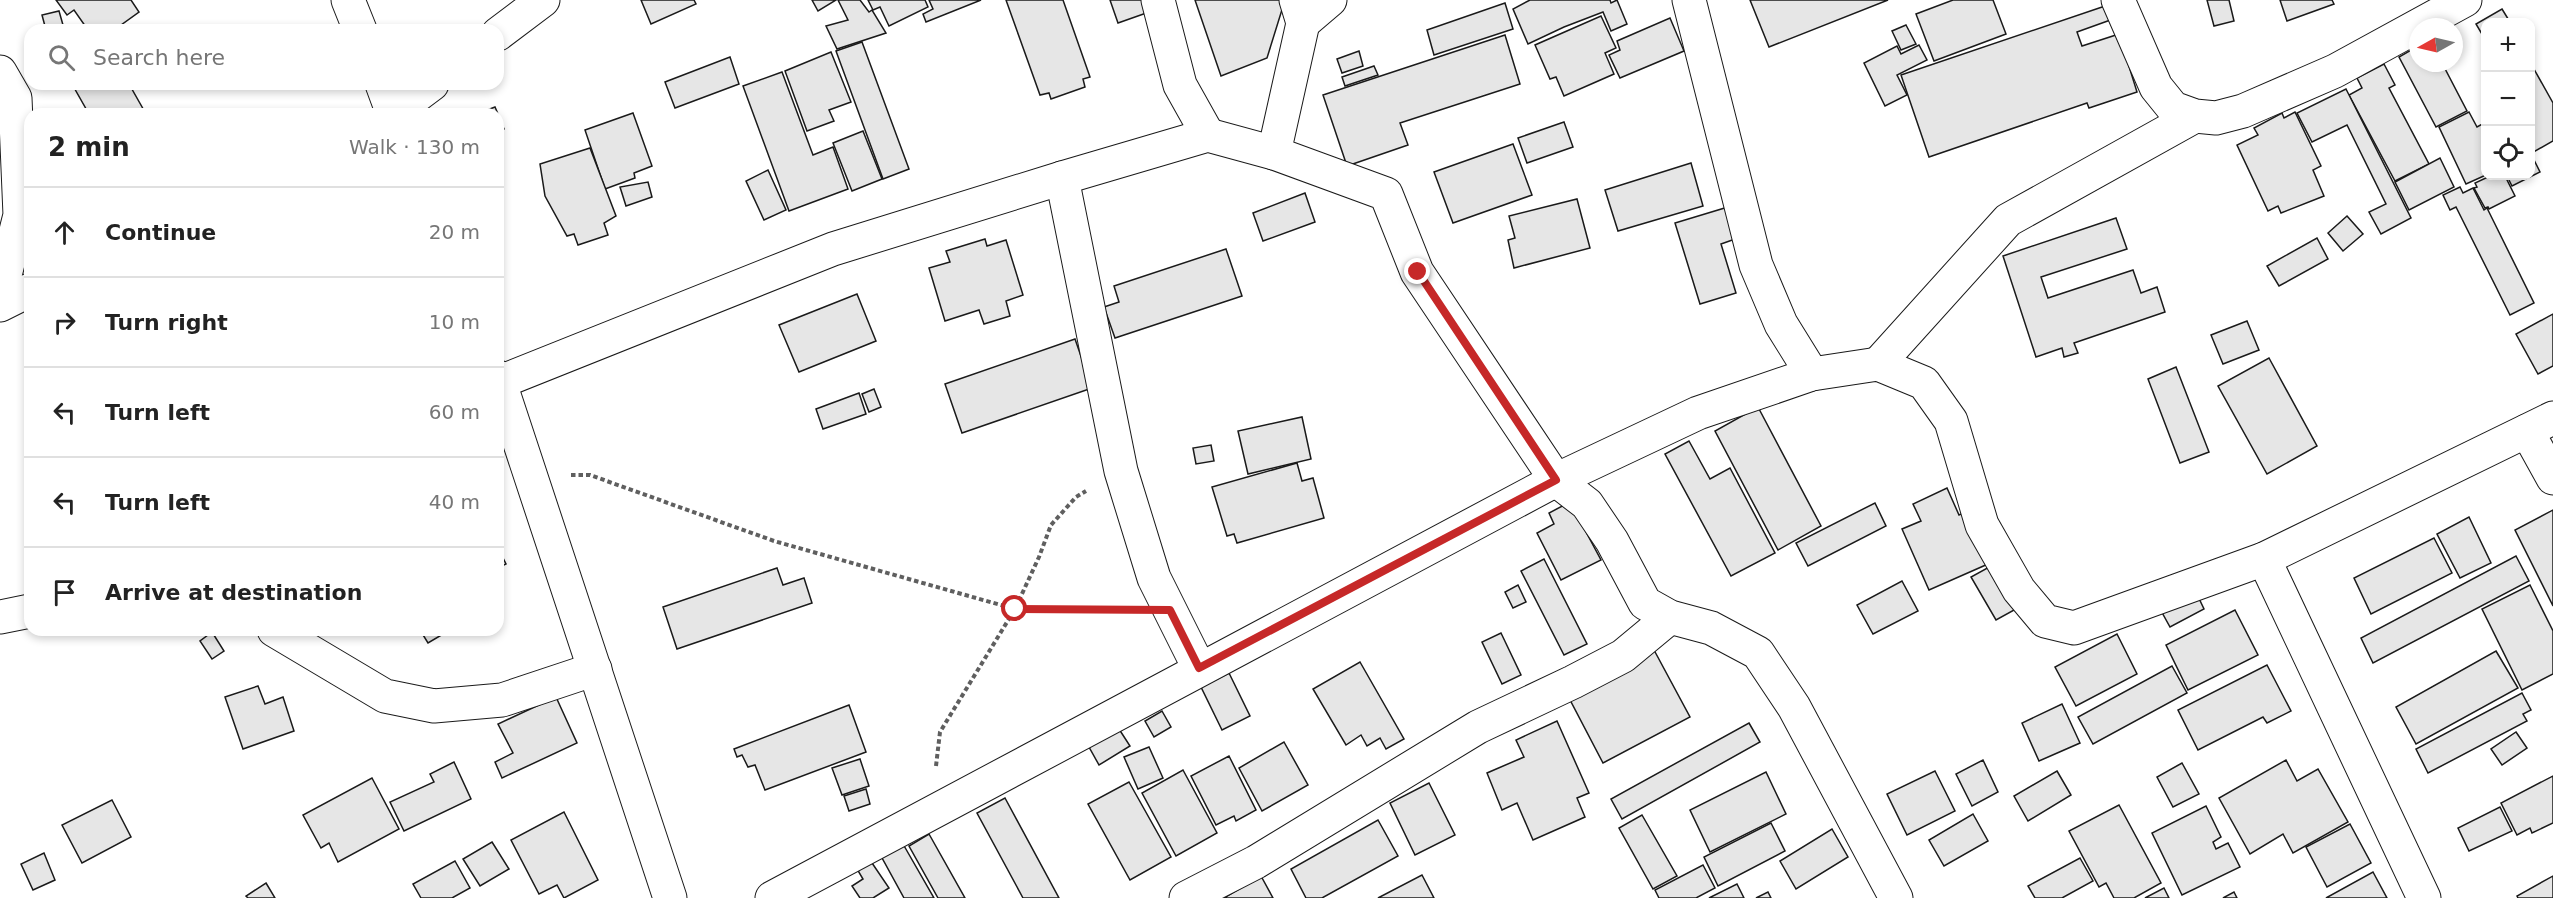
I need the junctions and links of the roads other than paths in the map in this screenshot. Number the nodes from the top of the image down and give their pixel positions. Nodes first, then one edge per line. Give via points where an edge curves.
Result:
1 (348, 0) edge
2 (543, 0) edge
3 (1158, 0) edge
4 (1330, 0) edge
5 (1689, 0) edge
6 (2118, 0) edge
7 (2465, 0) edge
8 (1299, 11) edge
9 (358, 24) edge
10 (504, 29) edge
11 (0, 72) edge
12 (384, 90) edge
13 (424, 90) edge
14 (391, 108) edge
15 (401, 108) edge
16 (2195, 116) junction
17 (1208, 135) junction
18 (1274, 153) junction
19 (1062, 178) junction
20 (24, 293) edge
21 (0, 295) edge
22 (0, 305) edge
23 (1878, 364) junction
24 (1812, 374) junction
25 (504, 378) edge
26 (504, 395) edge
27 (2540, 424) edge
28 (2553, 478) edge
29 (1556, 480) junction
30 (2264, 559) junction
31 (24, 612) edge
32 (0, 617) edge
33 (1670, 617) junction
34 (284, 636) edge
35 (1199, 668) junction
36 (595, 669) junction
37 (670, 898) edge
38 (772, 898) edge
39 (1186, 898) edge
40 (1896, 898) edge
41 (2424, 898) edge

1 - 9 street
2 - 10 street
3 - 17 street via 1180,85
4 - 8 street
5 - 24 street via 1756,265 1781,324
6 - 16 street via 2156,87 2173,108
7 - 16 street via 2335,71 2243,111 2216,118
8 - 18 street
11 - 21 street via 15,99 20,215
12 - 14 street
13 - 15 street
16 - 23 street via 2008,220
17 - 18 street
17 - 19 street
18 - 29 street via 1386,194 1418,272
19 - 25 street via 833,249
19 - 35 street via 1120,471 1154,578
20 - 22 street
23 - 24 street
23 - 30 street via 1924,382 1951,421 1982,525 2019,590 2045,621 2074,628
24 - 29 street via 1698,414
26 - 36 street
27 - 28 street
27 - 30 street
29 - 33 street via 1587,504 1645,603
29 - 35 street
30 - 41 street
31 - 32 street
33 - 39 street via 1623,656 1478,727 1256,862
33 - 40 street via 1711,628 1758,653 1794,707
34 - 36 street via 385,696 434,706 502,700
35 - 38 street
36 - 37 street

